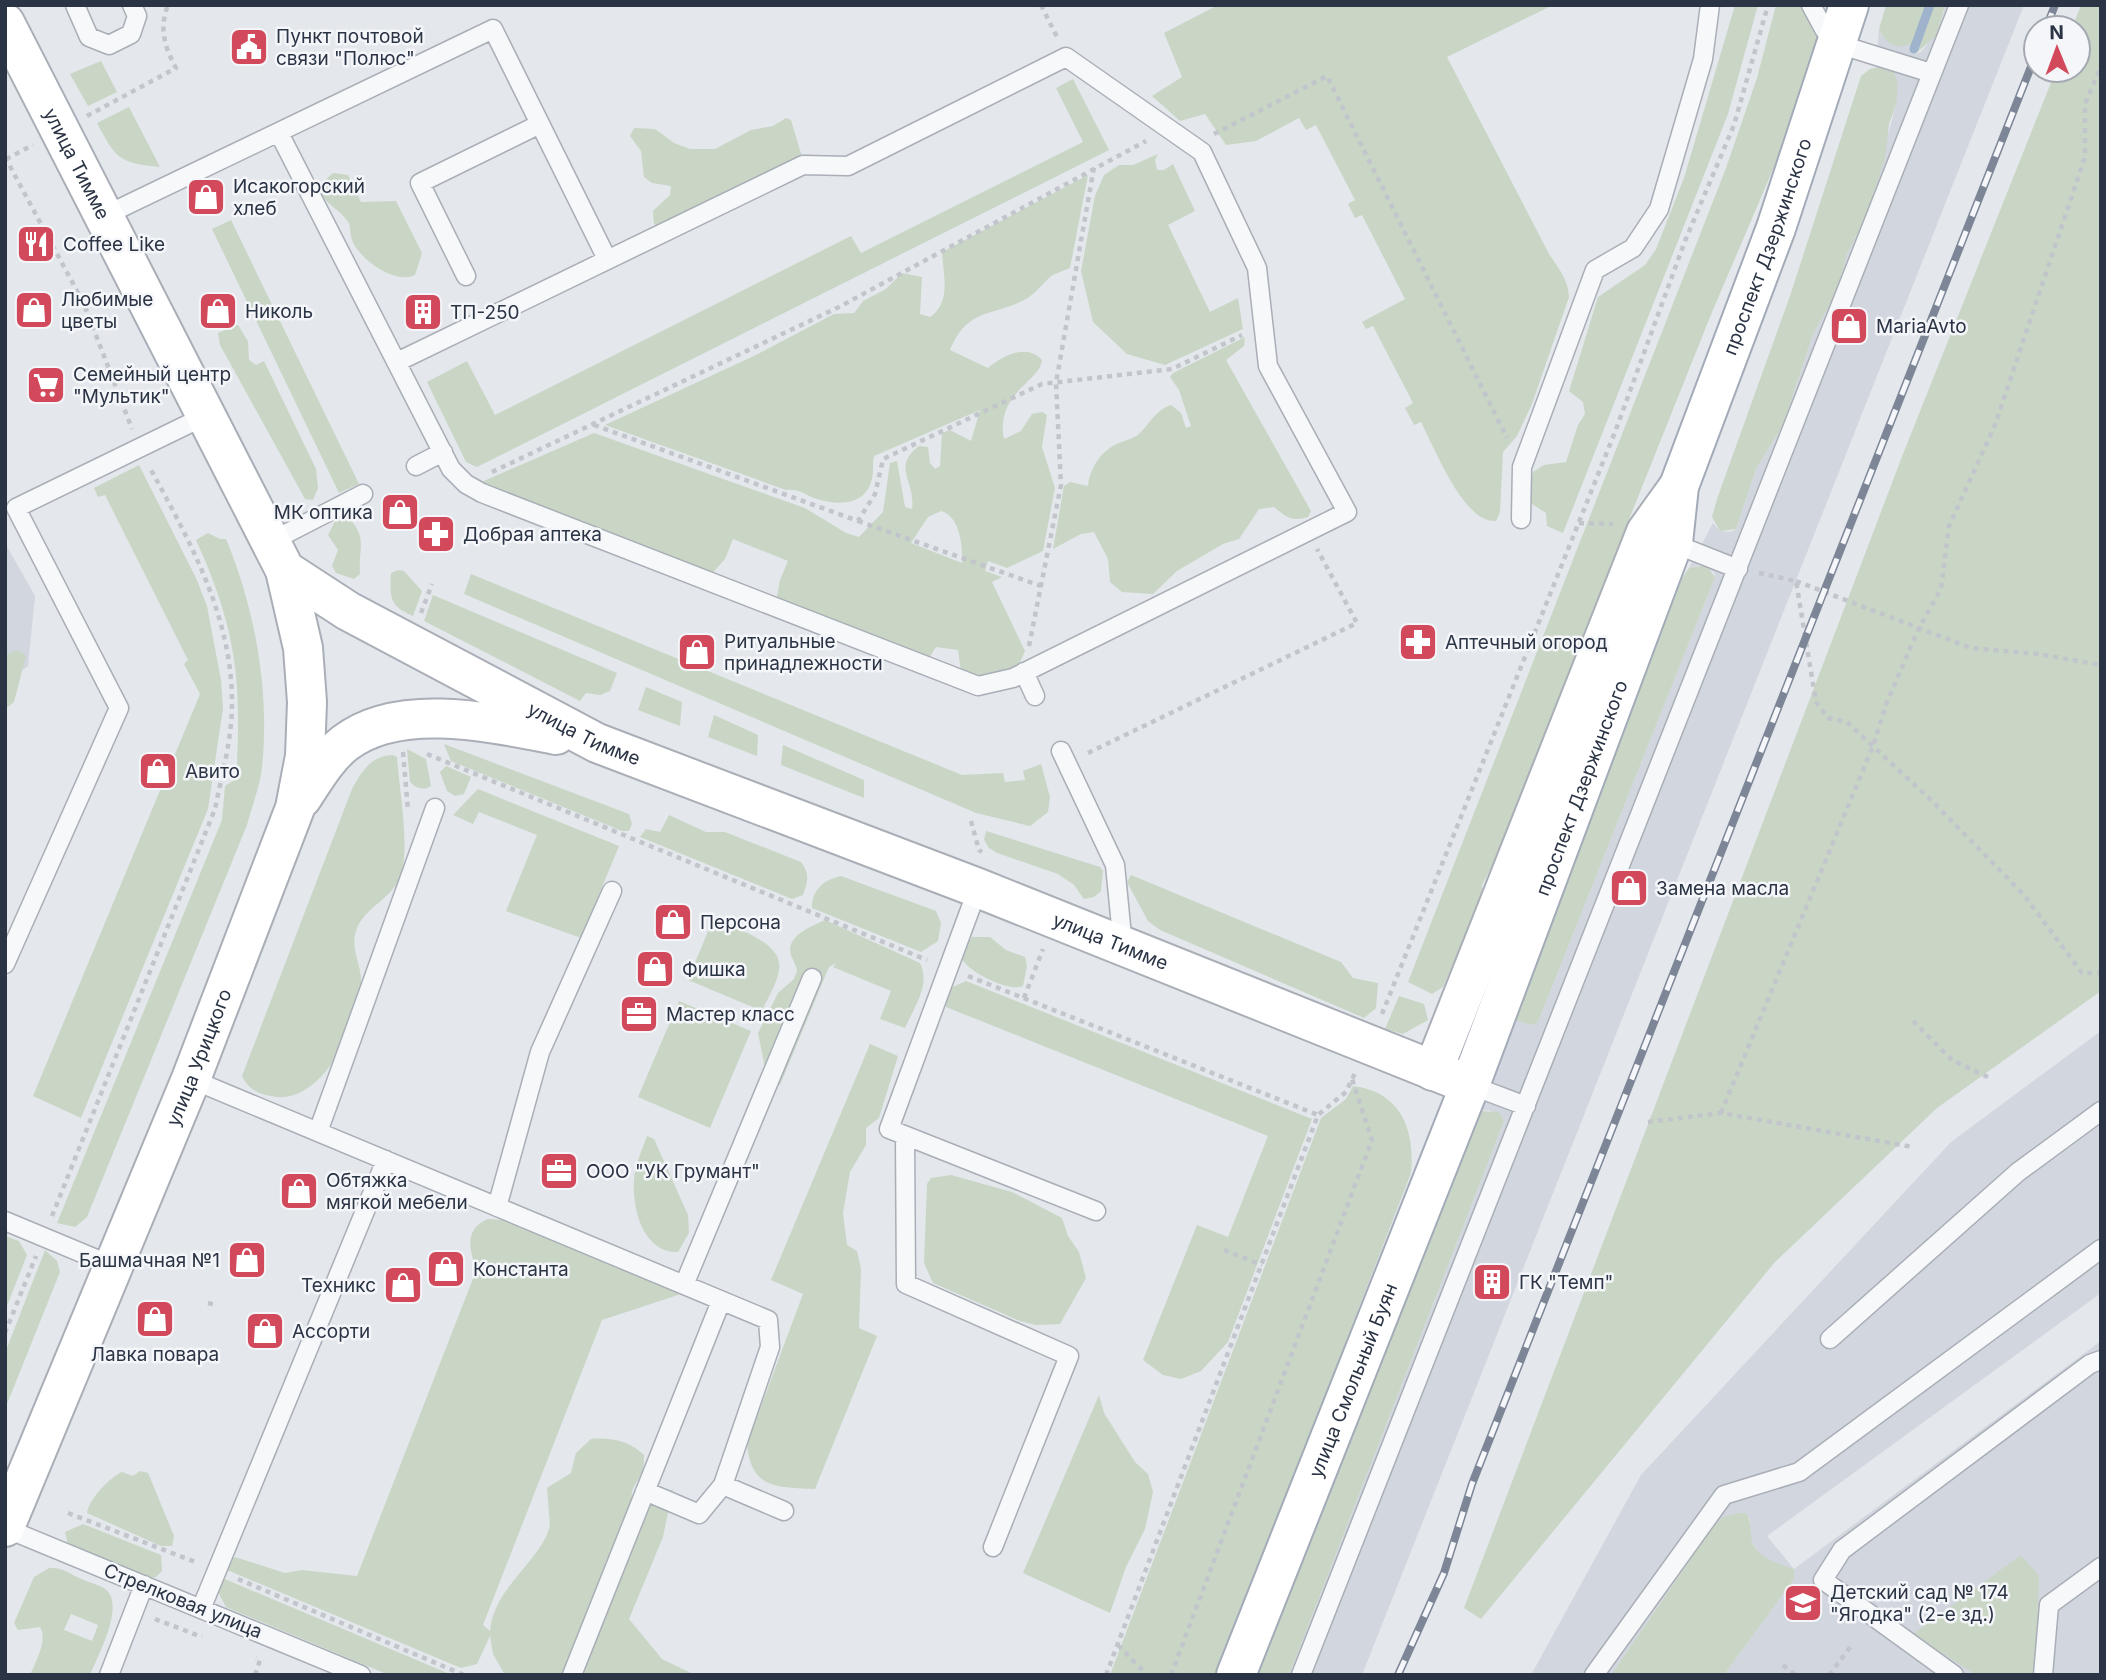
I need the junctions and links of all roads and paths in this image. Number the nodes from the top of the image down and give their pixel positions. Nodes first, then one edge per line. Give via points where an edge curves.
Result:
1 (75, 5) edge
2 (132, 5) edge
3 (167, 5) edge
4 (1041, 5) edge
5 (1710, 5) edge
6 (1768, 5) edge
7 (1811, 5) edge
8 (1849, 5) edge
9 (1959, 5) edge
10 (5, 23) edge
11 (1838, 44) junction
12 (1066, 57) junction
13 (2101, 66) edge
14 (176, 68) dead end
15 (1931, 72) junction
16 (540, 124) junction
17 (1168, 130) junction
18 (279, 133) junction
19 (1192, 145) junction
20 (5, 157) edge
21 (1094, 167) junction
22 (104, 216) junction
23 (607, 259) junction
24 (466, 276) dead end
25 (1263, 325) junction
26 (397, 362) junction
27 (1056, 383) junction
28 (205, 416) junction
29 (593, 425) junction
30 (139, 447) junction
31 (443, 452) junction
32 (416, 466) dead end
33 (1522, 467) junction
34 (466, 484) junction
35 (363, 494) dead end
36 (10, 510) edge
37 (1521, 519) dead end
38 (858, 521) junction
39 (1308, 531) junction
40 (1659, 538) junction
41 (277, 556) junction
42 (1738, 569) junction
43 (1796, 580) junction
44 (1041, 586) junction
45 (1918, 630) junction
46 (2101, 666) edge
47 (1024, 672) junction
48 (1035, 696) dead end
49 (597, 743) junction
50 (402, 744) dead end
51 (1873, 746) junction
52 (1065, 757) joint
53 (295, 808) junction
54 (435, 808) dead end
55 (978, 888) junction
56 (612, 891) dead end
57 (1123, 946) junction
58 (5, 964) edge
59 (948, 969) junction
60 (2101, 973) edge
61 (812, 978) dead end
62 (1397, 980) dead end
63 (1913, 1021) dead end
64 (1433, 1070) junction
65 (1990, 1078) dead end
66 (191, 1079) junction
67 (1352, 1079) dead end
68 (1470, 1085) junction
69 (1346, 1092) dead end
70 (1526, 1106) junction
71 (2101, 1111) edge
72 (1721, 1113) junction
73 (1318, 1115) junction
74 (1648, 1122) dead end
75 (318, 1132) junction
76 (905, 1136) junction
77 (1913, 1147) dead end
78 (386, 1160) junction
79 (498, 1207) junction
80 (1096, 1211) dead end
81 (5, 1220) edge
82 (44, 1237) junction
83 (2101, 1248) edge
84 (1224, 1250) dead end
85 (1262, 1265) junction
86 (113, 1266) junction
87 (684, 1285) junction
88 (721, 1301) junction
89 (208, 1303) dead end
90 (218, 1305) dead end
91 (5, 1334) edge
92 (1830, 1339) dead end
93 (2101, 1360) edge
94 (723, 1485) junction
95 (645, 1491) junction
96 (784, 1511) dead end
97 (68, 1513) dead end
98 (5, 1527) edge
99 (993, 1546) dead end
100 (2101, 1567) edge
101 (217, 1571) junction
102 (144, 1585) junction
103 (201, 1609) junction
104 (135, 1611) junction
105 (210, 1640) dead end
106 (1117, 1645) junction
107 (1851, 1646) dead end
108 (248, 1655) dead end
109 (1783, 1665) dead end
110 (1831, 1674) edge
111 (110, 1675) edge
112 (255, 1675) edge
113 (361, 1675) edge
114 (464, 1675) edge
115 (572, 1675) edge
116 (1106, 1675) edge
117 (1147, 1675) edge
118 (1171, 1675) edge
119 (1236, 1675) edge
120 (1301, 1675) edge
121 (1594, 1675) edge
122 (1795, 1675) edge
123 (1954, 1675) edge
124 (2043, 1675) edge

1 - 2 lane via 89,37 109,46 131,34 137,16
3 - 14 path via 161,22 166,50
4 - 12 path
5 - 33 lane via 1703,59 1658,209 1633,248 1595,270
6 - 62 path via 1734,125
7 - 11 lane
8 - 11 main road, проспект Дзержинского
9 - 15 lane
10 - 22 main road, улица Тимме
11 - 15 lane
11 - 40 main road, проспект Дзержинского via 1776,229
12 - 17 lane
12 - 23 lane via 848,166 803,166
13 - 45 path via 2085,104 2085,158 1995,425 1949,526 1941,589
15 - 42 lane
16 - 18 lane via 493,29
16 - 23 lane
16 - 24 lane via 421,183
17 - 19 lane
17 - 21 path
18 - 22 lane
18 - 26 lane
19 - 25 lane via 1202,152 1257,268
19 - 33 path via 1327,76
20 - 30 path via 84,303
21 - 27 path
21 - 29 path via 839,307
22 - 28 main road, улица Тимме
23 - 26 lane
25 - 27 path via 1172,369
25 - 39 lane via 1268,366 1348,512
26 - 31 lane
27 - 38 path via 1042,384 883,459 875,494
27 - 44 path via 1061,485
28 - 30 lane
28 - 41 main road, улица Тимме
29 - 34 path
29 - 38 path
30 - 36 lane
30 - 82 path via 212,594 228,662 232,702 229,744 215,809
31 - 32 lane
31 - 34 lane via 451,470
33 - 37 lane
34 - 47 lane via 978,686 997,684
35 - 41 lane
36 - 58 lane via 119,708
38 - 44 path
39 - 47 lane
39 - 52 path via 1357,623
40 - 42 lane
40 - 64 main road, проспект Дзержинского
40 - 68 main road, проспект Дзержинского
41 - 49 main road, улица Тимме via 348,611
41 - 53 main road, улица Урицкого via 303,648 307,702
42 - 43 path
42 - 70 lane
43 - 45 path
43 - 51 path via 1816,702 1828,718 1847,722
44 - 47 path
45 - 46 path via 1971,648
45 - 51 path
47 - 48 lane
49 - 53 main road via 473,720 402,721 345,743 324,764
49 - 55 main road, улица Тимме
50 - 59 path
51 - 60 path via 2024,895 2082,972
51 - 72 path
52 - 57 lane via 1115,865
53 - 66 main road, улица Урицкого
54 - 75 lane
55 - 57 main road, улица Тимме
55 - 59 lane
56 - 79 lane via 540,1052
57 - 64 main road, улица Тимме
59 - 73 path
59 - 76 lane via 889,1129
61 - 87 lane
63 - 65 path via 1952,1059
64 - 68 main road, улица Тимме
66 - 75 lane
66 - 86 main road, улица Урицкого
67 - 118 path via 1372,1140
68 - 70 lane
68 - 119 main road, улица Смольный Буян
69 - 73 path
70 - 120 lane
71 - 92 lane via 2018,1172
72 - 74 path
72 - 77 path
73 - 85 path
75 - 78 lane
76 - 80 lane
76 - 99 lane via 906,1284 1069,1356
78 - 79 lane
78 - 101 lane
79 - 87 lane
81 - 82 lane
82 - 86 lane
82 - 91 path
83 - 121 lane via 1799,1472 1724,1495
84 - 85 path
85 - 106 path
86 - 98 main road, улица Урицкого
87 - 88 lane
88 - 94 lane via 768,1320 770,1347
88 - 95 lane
89 - 90 path
93 - 123 lane via 1842,1550 1823,1580
94 - 95 lane via 699,1514
94 - 96 lane
95 - 115 lane
97 - 101 path
98 - 102 lane, Стрелковая улица
100 - 124 lane via 2049,1605
101 - 103 lane
101 - 114 path
102 - 103 lane, Стрелковая улица
102 - 104 lane
103 - 113 lane, Стрелковая улица
104 - 105 path
104 - 111 lane
106 - 116 path
106 - 117 path
107 - 110 path
108 - 112 path via 260,1660
109 - 122 path

